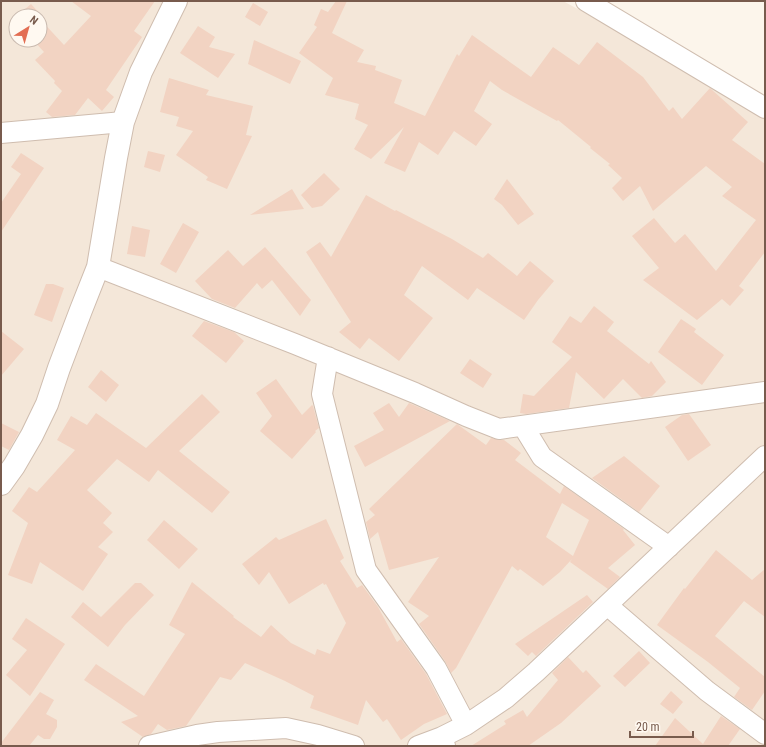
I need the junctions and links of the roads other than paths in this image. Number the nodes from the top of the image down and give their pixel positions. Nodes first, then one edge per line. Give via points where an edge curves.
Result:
1 (176, 1) edge
2 (586, 1) edge
3 (765, 108) edge
4 (123, 122) junction
5 (1, 133) edge
6 (98, 267) junction
7 (328, 358) junction
8 (765, 392) edge
9 (523, 426) junction
10 (765, 456) edge
11 (2, 481) edge
12 (669, 547) junction
13 (607, 605) junction
14 (466, 725) junction
15 (765, 734) edge
16 (444, 742) edge
17 (149, 746) edge
18 (354, 746) edge
19 (418, 746) edge

1 - 4 street via 141,72
2 - 3 street
4 - 5 street
4 - 6 street
6 - 7 street
6 - 11 street via 47,404 14,466
7 - 9 street via 499,429
7 - 14 street via 322,394 366,570 436,668
8 - 9 street
9 - 12 street via 542,457
10 - 12 street
12 - 13 street
13 - 14 street via 506,698
13 - 15 street via 707,691
14 - 16 street
16 - 19 street
17 - 18 street via 218,732 286,728

